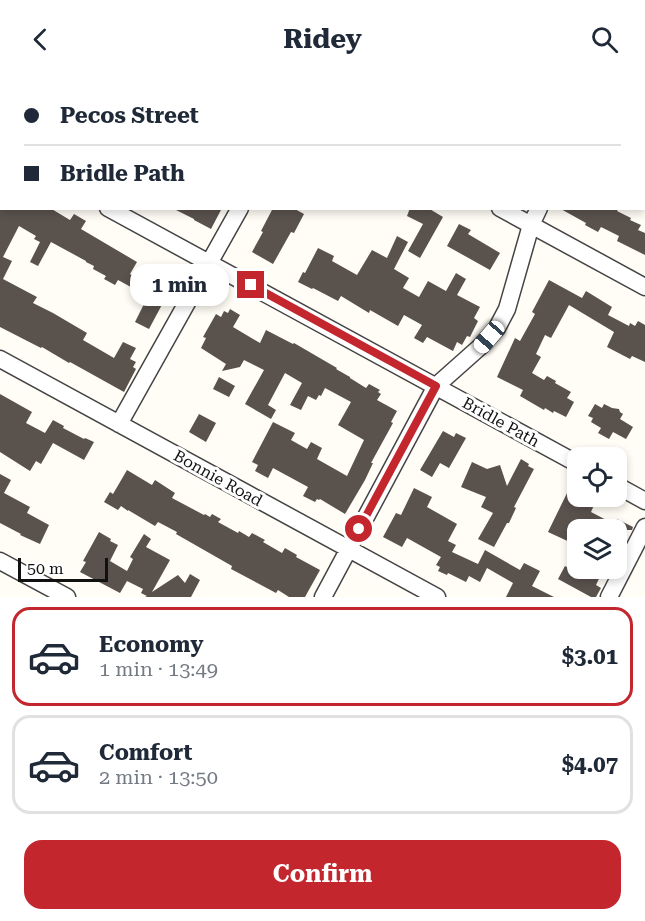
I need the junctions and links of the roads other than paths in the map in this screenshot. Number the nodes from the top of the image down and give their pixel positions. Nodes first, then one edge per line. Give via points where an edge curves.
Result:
1 (112, 210) edge
2 (239, 210) edge
3 (504, 210) edge
4 (538, 210) edge
5 (531, 225) junction
6 (210, 263) junction
7 (645, 287) edge
8 (0, 359) edge
9 (436, 386) junction
10 (119, 424) junction
11 (567, 458) edge
12 (627, 491) edge
13 (645, 501) edge
14 (645, 527) edge
15 (348, 549) junction
16 (0, 561) edge
17 (67, 597) edge
18 (323, 597) edge
19 (437, 597) edge
20 (609, 597) edge

1 - 6 street, Bridle Path
2 - 6 street
3 - 5 street
4 - 5 street
5 - 7 street
5 - 9 street via 507,309 497,328
6 - 9 street, Bridle Path
6 - 10 street
8 - 10 street, Bonnie Road
9 - 11 street, Bridle Path
9 - 15 street
10 - 15 street, Bonnie Road
12 - 13 street
14 - 20 street
15 - 18 street
15 - 19 street, Bonnie Road
16 - 17 street

